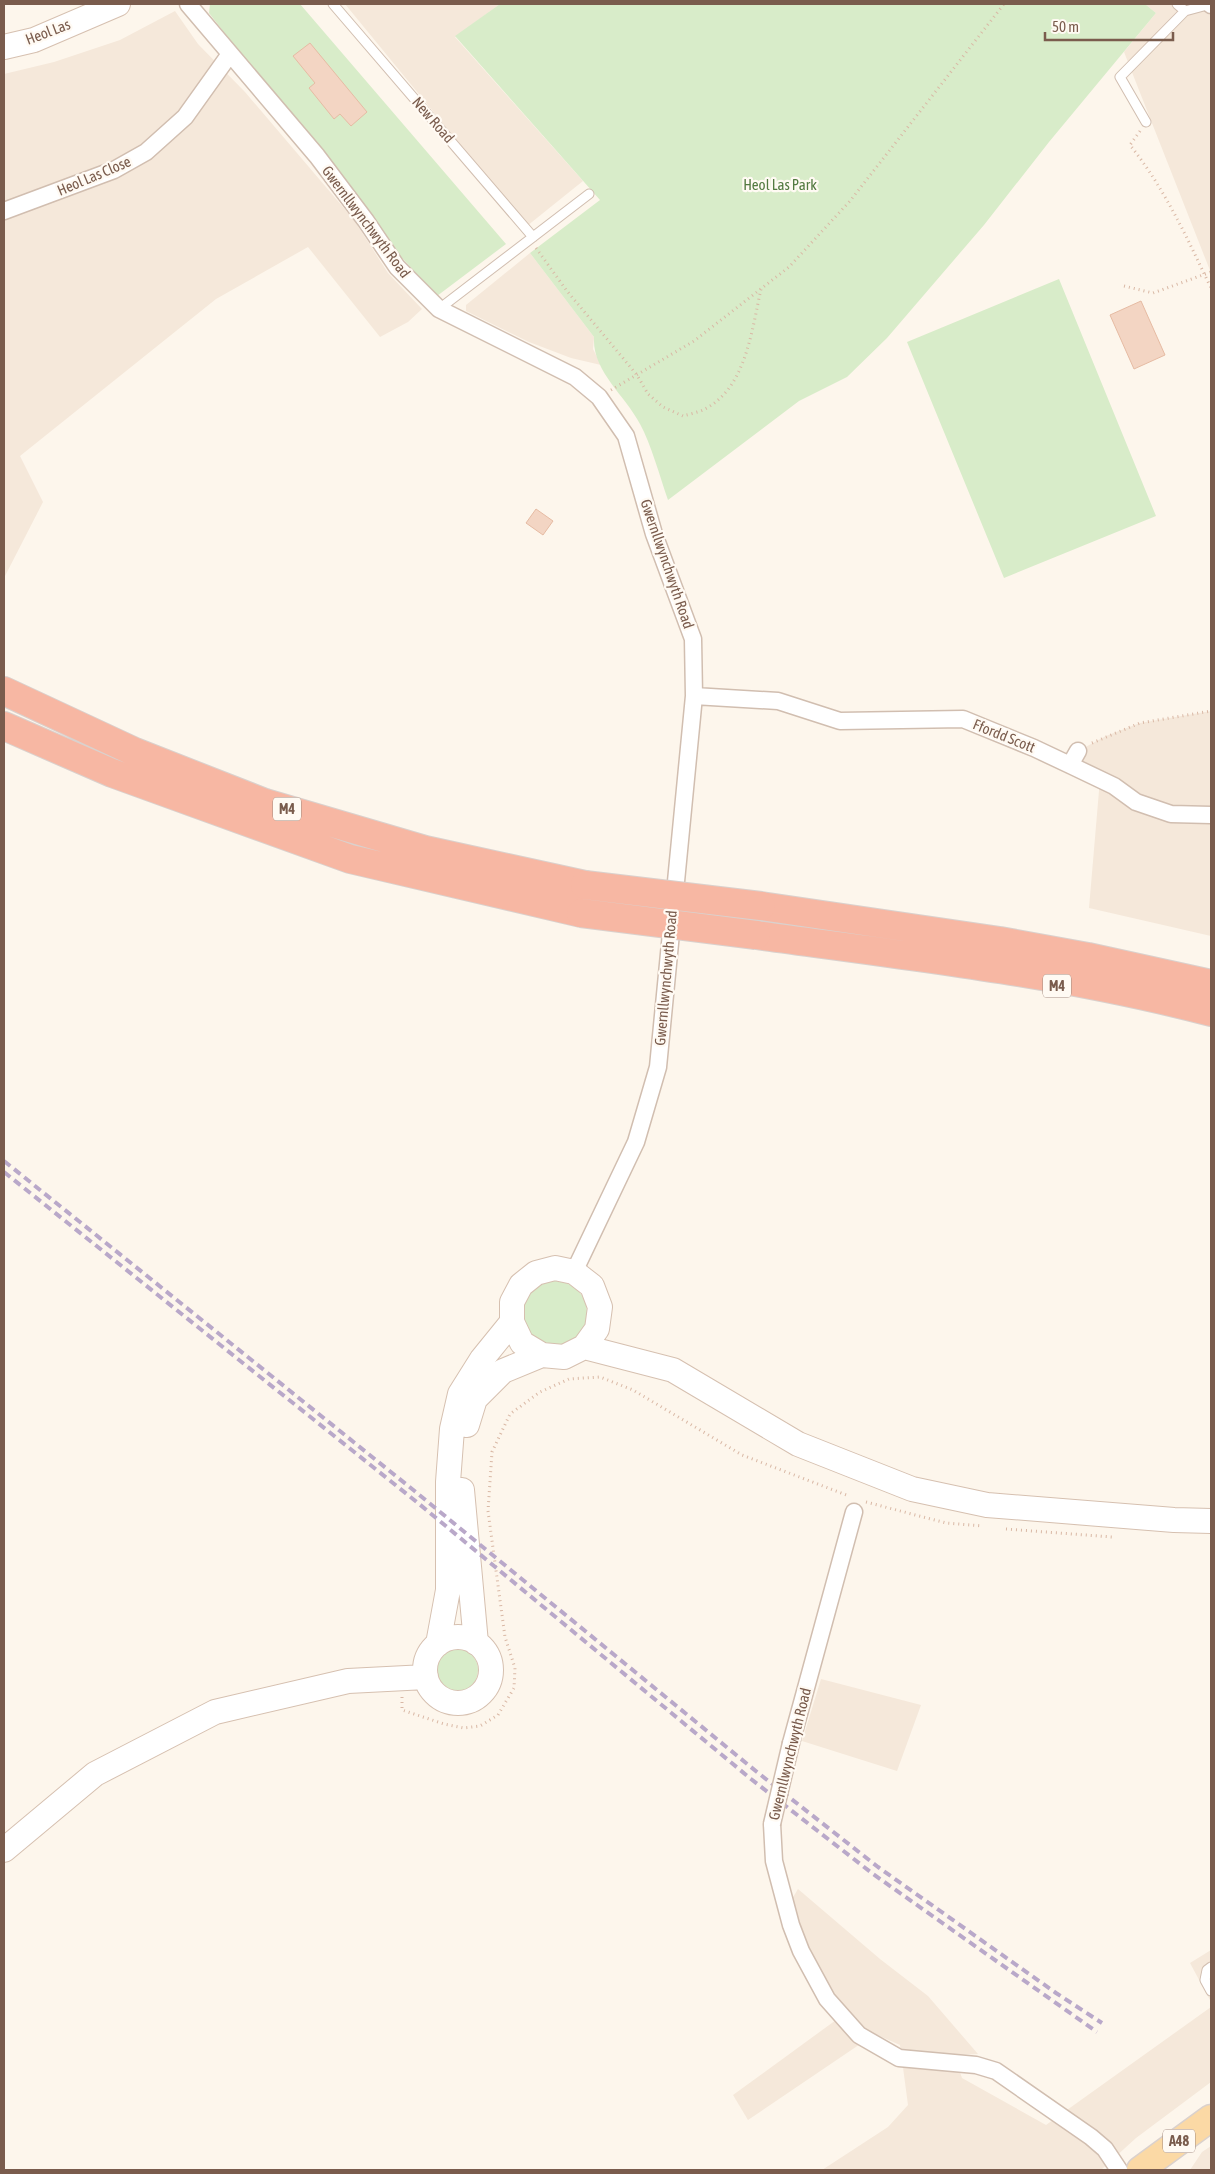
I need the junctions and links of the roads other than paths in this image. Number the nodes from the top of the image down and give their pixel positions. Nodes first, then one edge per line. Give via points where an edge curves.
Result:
1 (118, 4) edge
2 (188, 4) edge
3 (333, 4) edge
4 (1177, 4) edge
5 (1211, 4) edge
6 (1185, 10) junction
7 (4, 47) edge
8 (230, 54) junction
9 (1146, 122) road end
10 (589, 194) dead end
11 (4, 211) edge
12 (532, 238) junction
13 (439, 309) junction
14 (4, 691) edge
15 (694, 696) junction
16 (4, 726) edge
17 (1211, 815) edge
18 (900, 955) junction
19 (1211, 984) edge
20 (1211, 1012) edge
21 (1211, 1030) edge
22 (574, 1272) junction
23 (512, 1322) junction
24 (584, 1347) junction
25 (542, 1356) junction
26 (854, 1512) dead end
27 (1211, 1521) edge
28 (476, 1643) junction
29 (438, 1644) junction
30 (426, 1677) junction
31 (4, 1850) edge
32 (1211, 1967) edge
33 (1211, 1991) edge
34 (1211, 2118) edge
35 (1145, 2168) edge
36 (1119, 2170) edge

1 - 7 main road, Heol Las via 34,40
2 - 8 street, Gwernllwynchwyth Road
3 - 12 lane, New Road
4 - 6 lane
5 - 6 lane
6 - 9 lane via 1120,76
8 - 11 street, Heol Las Close via 185,117 146,152 114,170
8 - 13 street, Gwernllwynchwyth Road via 317,156 397,267
10 - 12 lane
12 - 13 lane
13 - 15 street, Gwernllwynchwyth Road via 575,377 599,398 626,436 654,534 693,639
14 - 19 highway, M4, bridge via 135,752 265,803 426,850 585,885 1000,940
15 - 17 street, Ffordd Scott via 778,701 840,721 963,719 1034,748 1074,758 1136,802 1171,814
15 - 22 street, Gwernllwynchwyth Road via 658,1067 636,1142
16 - 18 highway, M4, bridge via 112,773 350,859 581,914
18 - 20 highway, M4 via 1084,983
18 - 21 highway, M4 via 1082,991
22 - 23 main road via 555,1268 536,1273 521,1285 512,1302
22 - 24 main road via 592,1286 600,1307 597,1329
23 - 25 main road via 522,1343
23 - 29 main road via 482,1359 460,1394 452,1429 448,1482 448,1590
24 - 25 main road via 564,1357
24 - 27 main road via 673,1370 798,1444 912,1489 987,1505
25 - 28 main road via 503,1371 475,1399 466,1427 461,1482
26 - 36 street, Gwernllwynchwyth Road, bridge via 772,1824 774,1861 801,1951 827,1999 859,2035 899,2058 996,2071 1091,2137 1105,2149
28 - 29 main road via 455,1637
28 - 30 main road via 484,1651 490,1671 486,1686 475,1697 466,1702 445,1700 436,1695
29 - 30 main road via 428,1655
30 - 31 main road via 348,1681 214,1712 95,1774
32 - 33 lane via 1205,1980
34 - 35 main road, A48

